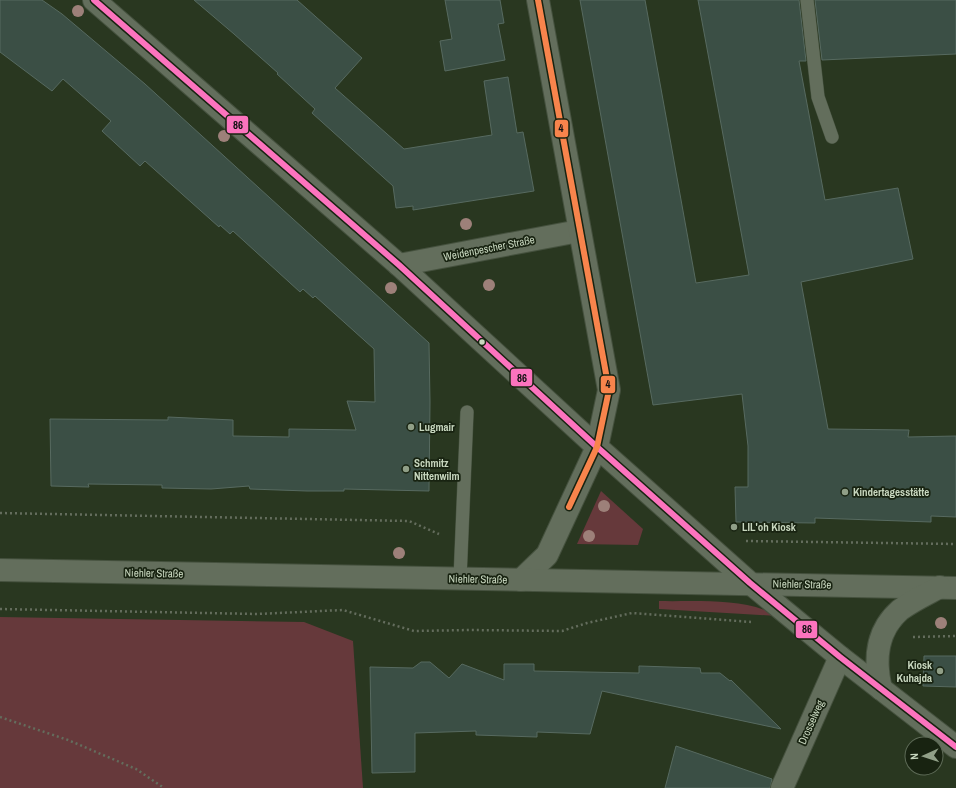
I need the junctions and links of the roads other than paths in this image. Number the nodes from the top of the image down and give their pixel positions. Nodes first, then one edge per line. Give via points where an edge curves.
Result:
1 (94, 0) edge
2 (538, 0) edge
3 (807, 0) edge
4 (832, 137) dead end
5 (579, 231) junction
6 (399, 266) junction
7 (467, 412) dead end
8 (597, 447) junction
9 (0, 570) edge
10 (460, 580) junction
11 (521, 580) junction
12 (750, 583) junction
13 (948, 587) edge
14 (840, 657) junction
15 (881, 689) junction
16 (956, 747) edge
17 (782, 788) edge

1 - 6 street
2 - 5 street
3 - 4 lane via 818,96
5 - 6 street, Weidenpescher Straße
5 - 8 street via 609,390
6 - 8 street
7 - 10 lane
8 - 11 street via 547,556
8 - 12 street
9 - 10 street, Niehler Straße
10 - 11 street, Niehler Straße
11 - 12 street, Niehler Straße
12 - 13 street, Niehler Straße
12 - 14 street
13 - 15 street via 900,610 886,626 877,652 876,670
14 - 15 street
14 - 17 street, Drosselweg
15 - 16 street

